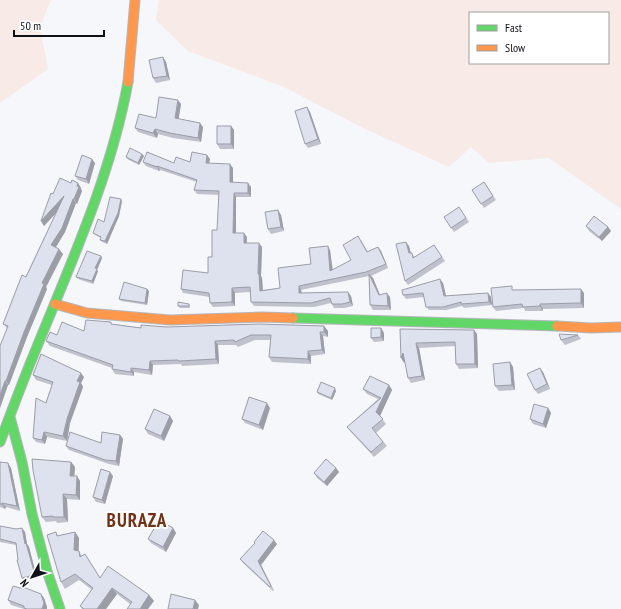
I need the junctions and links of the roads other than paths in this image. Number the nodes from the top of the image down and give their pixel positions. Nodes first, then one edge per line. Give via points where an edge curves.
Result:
1 (135, 0) edge
2 (55, 304) junction
3 (621, 328) edge
4 (10, 416) junction
5 (0, 442) edge
6 (60, 609) edge

1 - 2 street via 128,81 122,115 76,253
2 - 3 street via 87,313 170,320 262,316
2 - 4 street
4 - 5 street
4 - 6 street via 32,514

